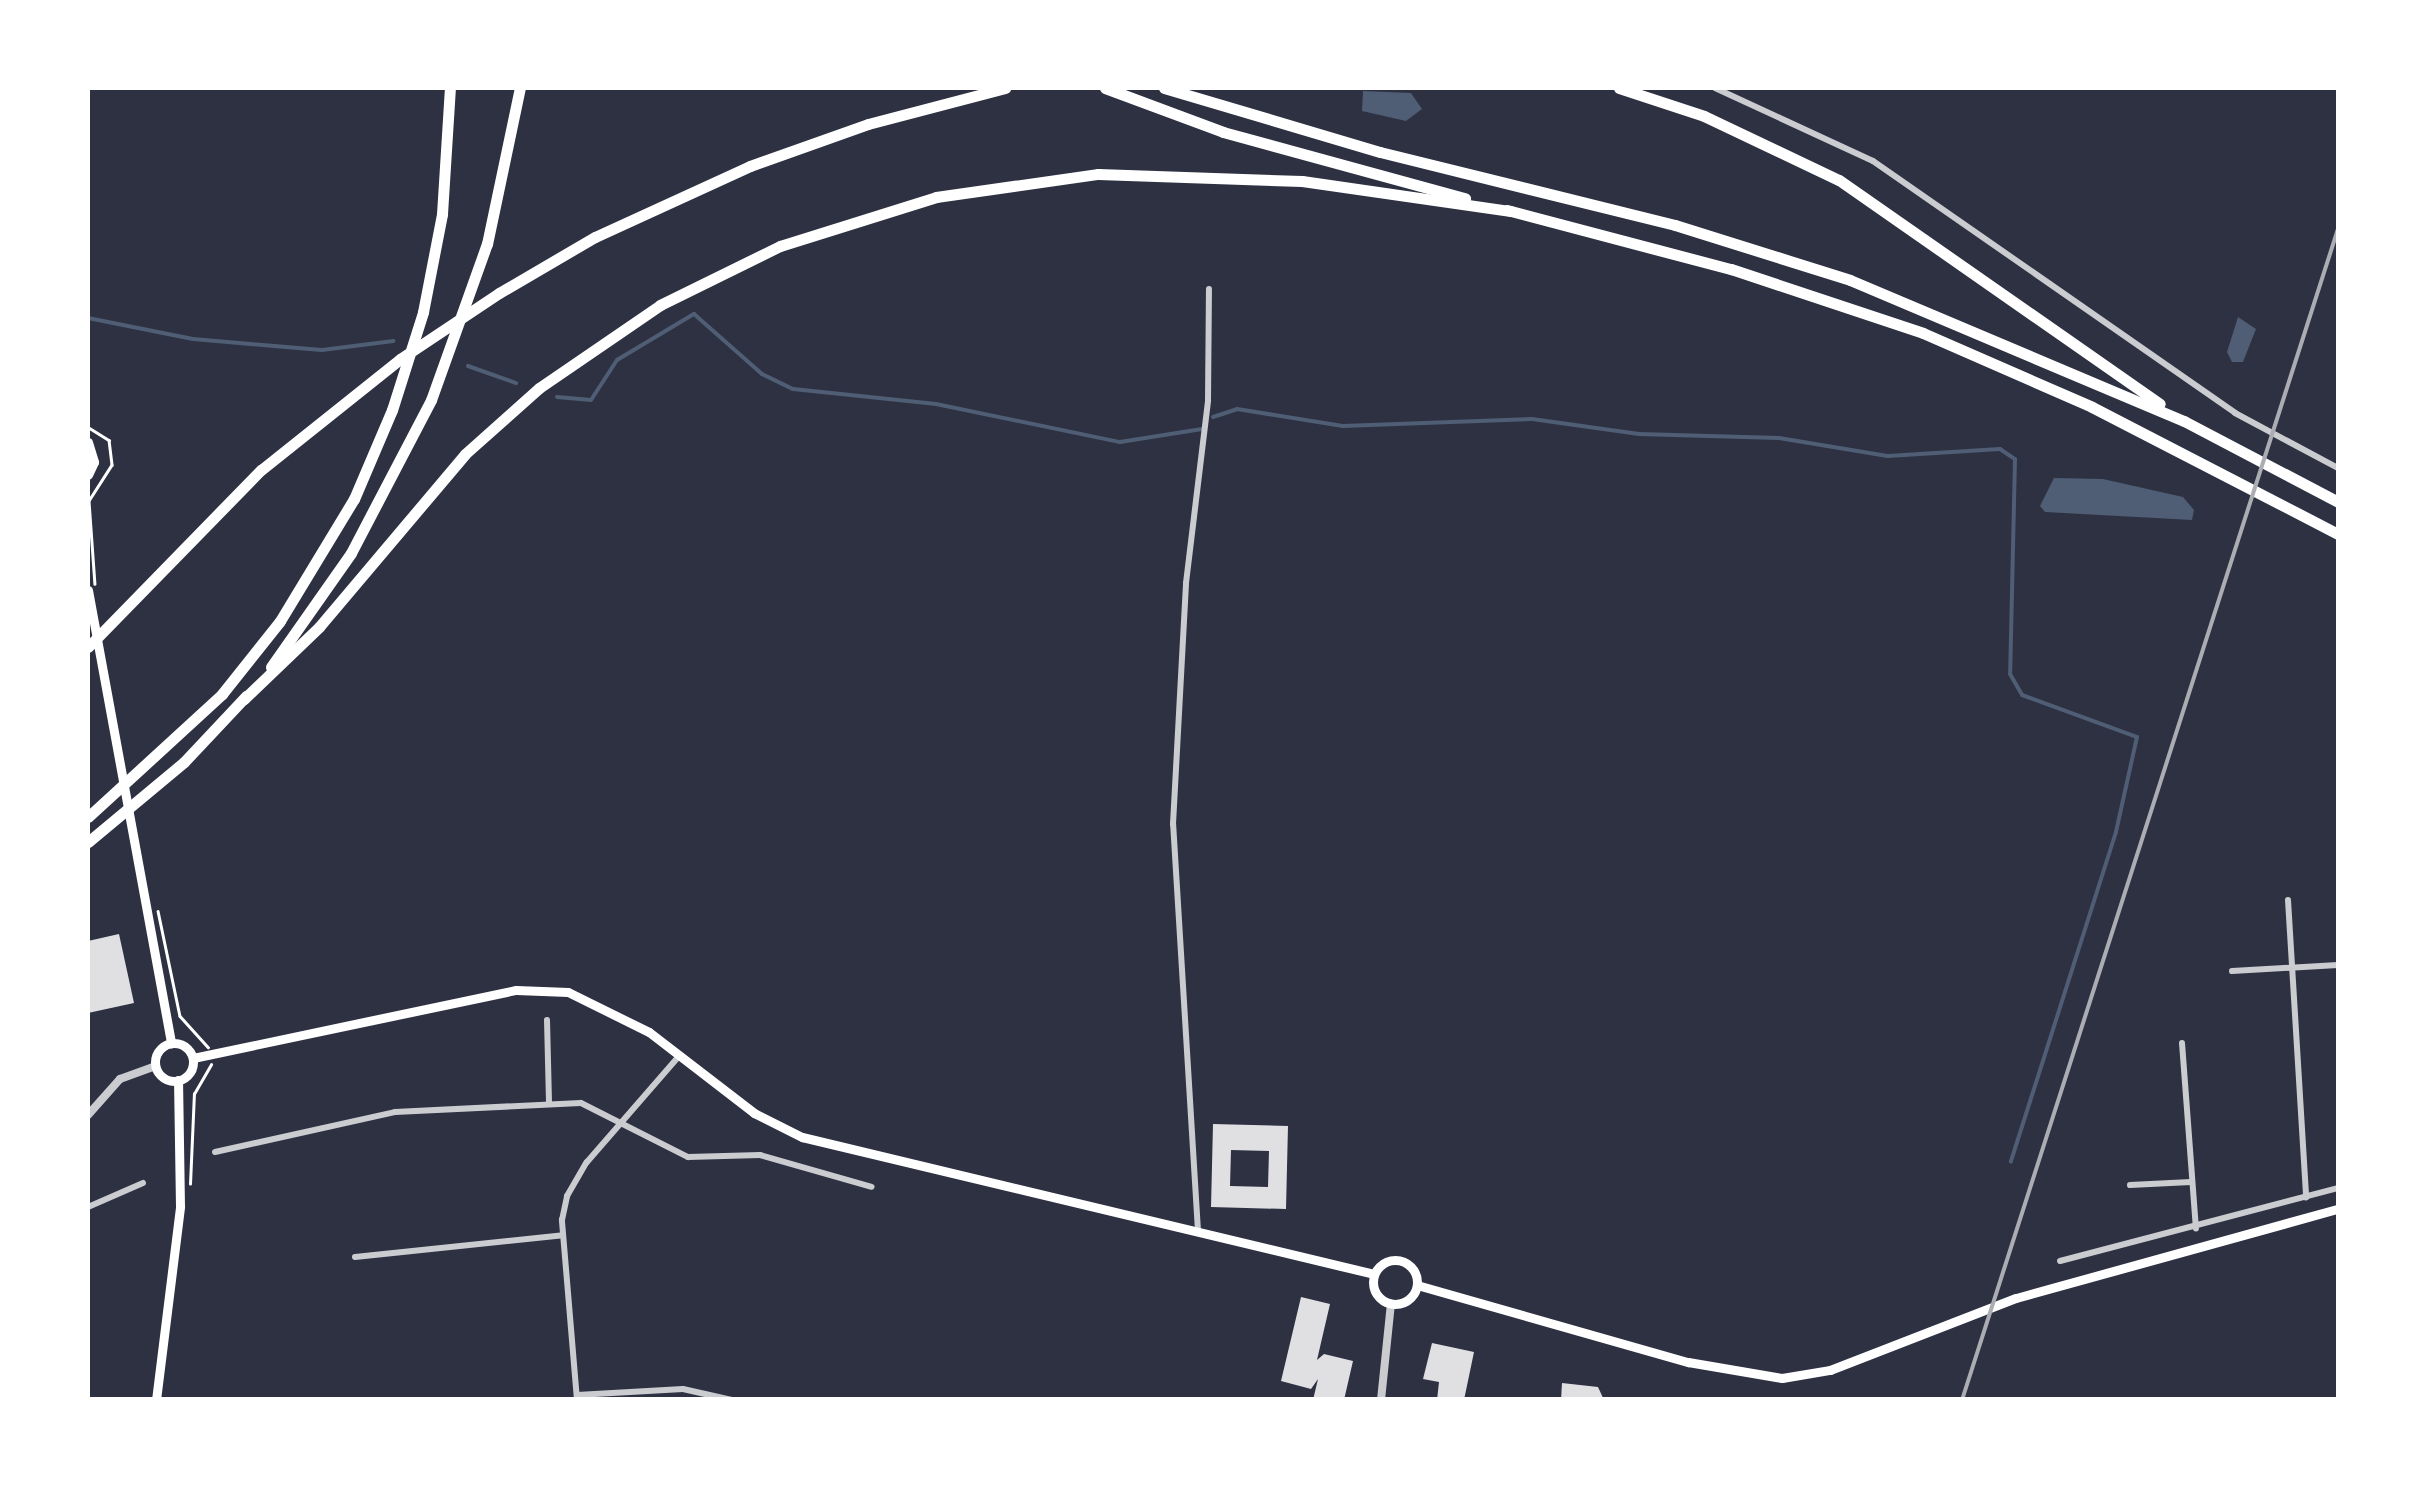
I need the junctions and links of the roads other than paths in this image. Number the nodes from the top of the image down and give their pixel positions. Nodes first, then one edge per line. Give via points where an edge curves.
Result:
1 (450, 88) edge
2 (520, 88) edge
3 (1005, 88) edge
4 (1105, 88) edge
5 (1164, 88) edge
6 (1619, 88) edge
7 (1715, 88) edge
8 (1511, 211) junction
9 (1209, 289) dead end
10 (2184, 421) junction
11 (88, 442) edge
12 (2338, 468) edge
13 (88, 475) edge
14 (2338, 502) edge
15 (2338, 534) edge
16 (88, 590) edge
17 (88, 647) edge
18 (244, 699) junction
19 (88, 817) edge
20 (88, 842) edge
21 (2288, 900) dead end
22 (2338, 965) edge
23 (2291, 967) junction
24 (2232, 971) dead end
25 (548, 1020) dead end
26 (172, 1043) junction
27 (2182, 1043) dead end
28 (680, 1055) junction
29 (193, 1058) junction
30 (156, 1066) junction
31 (178, 1080) junction
32 (549, 1102) junction
33 (88, 1114) edge
34 (621, 1122) junction
35 (214, 1152) dead end
36 (2191, 1182) junction
37 (143, 1183) dead end
38 (2130, 1185) dead end
39 (872, 1187) dead end
40 (2338, 1188) edge
41 (2306, 1197) junction
42 (88, 1206) edge
43 (2338, 1210) edge
44 (2196, 1228) junction
45 (1198, 1230) junction
46 (564, 1235) junction
47 (355, 1258) dead end
48 (2060, 1260) dead end
49 (1374, 1274) junction
50 (1417, 1285) junction
51 (1391, 1304) junction
52 (577, 1397) edge
53 (156, 1400) edge
54 (732, 1400) edge
55 (1381, 1400) edge

1 - 19 highway via 434,260 406,370 373,458 280,621 222,694
2 - 18 highway via 478,272 417,431 335,579
3 - 17 highway via 750,166 551,262 350,396 232,496
4 - 8 highway via 1224,132
5 - 10 highway via 1285,127 1776,255 1946,316
6 - 10 highway via 1735,128 1839,180
7 - 12 street via 1873,161 2234,412
8 - 15 highway via 1731,269 1924,333 2092,407
8 - 18 highway via 1302,181 1098,174 936,197 780,246 660,305 539,388 466,454 318,628
9 - 45 street via 1208,400 1186,583 1173,824
10 - 14 highway
11 - 13 main road via 94,462
16 - 26 main road
18 - 20 highway via 152,791
21 - 23 street
22 - 23 street
23 - 24 street
23 - 41 street
25 - 32 street
26 - 29 main road via 188,1048
26 - 30 main road via 159,1051
27 - 36 street
28 - 29 main road via 595,1001 542,989
28 - 34 street
28 - 45 main road via 754,1113 802,1137
29 - 31 main road via 188,1075
30 - 31 main road via 166,1079
30 - 33 street via 120,1079
31 - 53 main road via 180,1206
32 - 34 street via 592,1106
32 - 35 street via 395,1112
34 - 39 street via 688,1157 760,1155
34 - 46 street via 571,1186
36 - 38 street
36 - 44 street
37 - 42 street
40 - 41 street
41 - 44 street
43 - 50 main road via 2016,1298 1830,1370 1782,1378 1688,1362
44 - 48 street
45 - 49 main road
46 - 47 street
46 - 52 street
49 - 50 main road via 1398,1260 1413,1269
49 - 51 main road via 1376,1293
50 - 51 main road via 1408,1300
51 - 55 street
52 - 54 street via 683,1388

